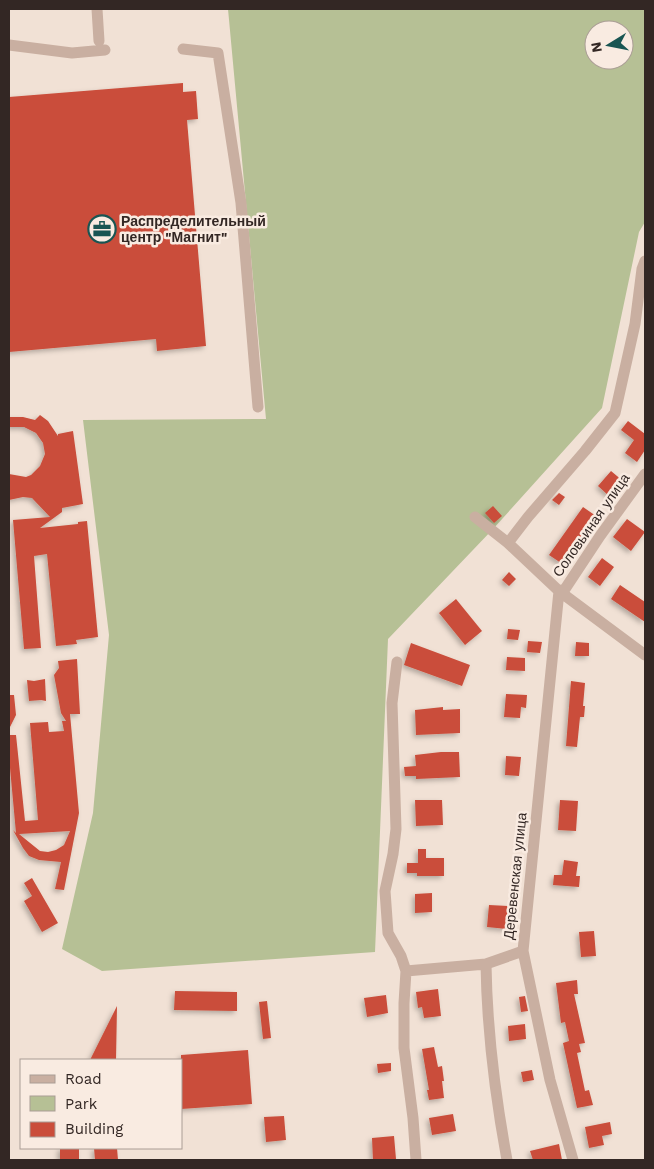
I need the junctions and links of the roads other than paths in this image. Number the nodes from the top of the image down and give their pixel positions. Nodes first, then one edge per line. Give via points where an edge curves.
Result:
1 (97, 9) edge
2 (9, 45) edge
3 (183, 49) dead end
4 (645, 261) edge
5 (635, 324) junction
6 (645, 332) edge
7 (258, 407) dead end
8 (645, 474) edge
9 (475, 517) dead end
10 (508, 543) junction
11 (559, 590) junction
12 (645, 655) edge
13 (397, 662) dead end
14 (523, 950) junction
15 (486, 964) junction
16 (406, 971) junction
17 (416, 1160) edge
18 (507, 1160) edge
19 (573, 1160) edge

1 - 2 street via 102,45 72,53
3 - 7 street via 218,53 241,203
4 - 5 street
5 - 6 street
5 - 10 street via 615,413
8 - 11 street, Соловьиная улица via 565,588
9 - 10 street
10 - 11 street
11 - 12 street
11 - 14 street, Деревенская улица
13 - 16 street via 392,703 396,829 385,891 388,933
14 - 15 street
14 - 19 street, Деревенская улица via 550,1080
15 - 16 street
15 - 18 street via 491,1055
16 - 17 street via 404,1048

